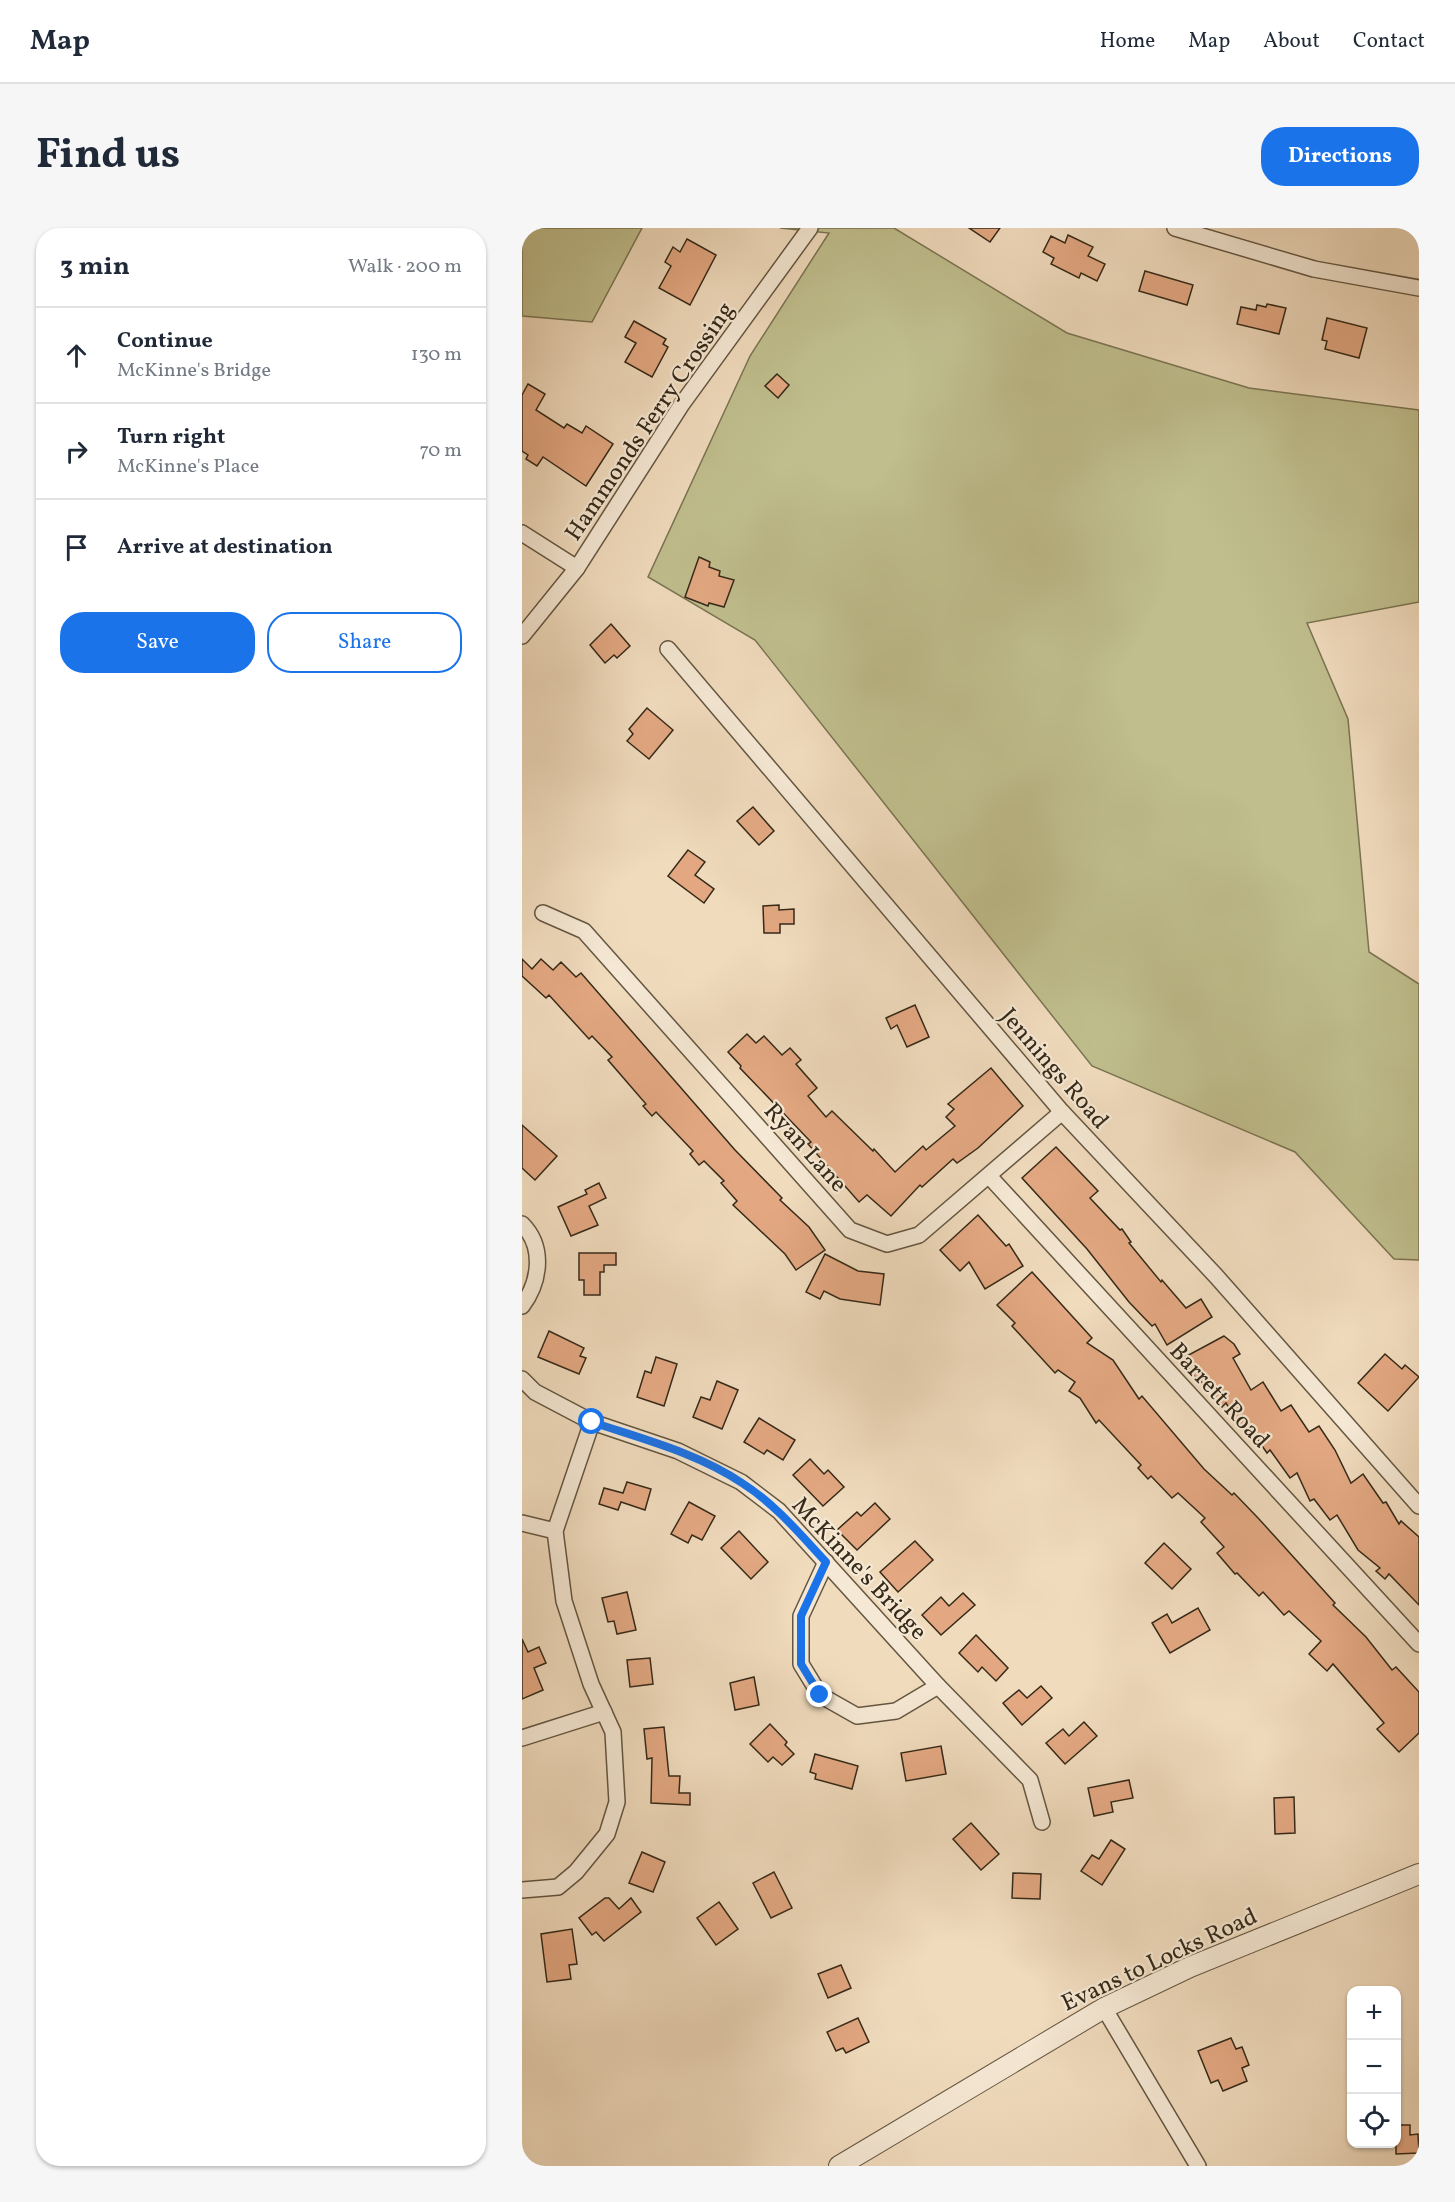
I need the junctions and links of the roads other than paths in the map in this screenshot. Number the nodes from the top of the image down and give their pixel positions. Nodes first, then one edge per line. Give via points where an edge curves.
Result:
1 (810, 228) edge
2 (1175, 228) edge
3 (1419, 288) edge
4 (522, 534) edge
5 (577, 568) junction
6 (522, 636) edge
7 (668, 649) dead end
8 (543, 914) dead end
9 (1062, 1112) junction
10 (989, 1176) junction
11 (522, 1224) edge
12 (522, 1306) edge
13 (522, 1379) edge
14 (592, 1422) junction
15 (1419, 1506) edge
16 (522, 1523) edge
17 (555, 1531) junction
18 (826, 1562) junction
19 (1419, 1644) edge
20 (938, 1686) junction
21 (604, 1712) junction
22 (522, 1738) edge
23 (1042, 1822) dead end
24 (1419, 1874) edge
25 (522, 1890) edge
26 (1104, 2008) junction
27 (839, 2166) edge
28 (1198, 2166) edge

1 - 5 street, Hammonds Ferry Crossing via 682,404
2 - 3 street via 1314,268
4 - 5 street
5 - 6 street, Hammonds Ferry Crossing
7 - 9 street, Jennings Road
8 - 10 street, Ryan Lane via 584,931 850,1230 887,1244 919,1235
9 - 10 street, Ryan Lane
9 - 15 street, Jennings Road via 1216,1276
10 - 19 street, Barrett Road
11 - 12 street via 530,1233 539,1267 532,1293
13 - 14 street, McKinne's Bridge via 535,1392
14 - 17 street
14 - 18 street, McKinne's Bridge via 678,1451 741,1482 779,1511
16 - 17 street
17 - 21 street via 564,1601
18 - 20 street, McKinne's Bridge
18 - 20 street via 801,1616 801,1664 820,1695 857,1716 896,1712
20 - 23 street, McKinne's Bridge via 1030,1780
21 - 22 street
21 - 25 street via 614,1732 617,1772 617,1802 607,1834 576,1872 558,1887
24 - 26 street, Evans to Locks Road via 1191,1967
26 - 27 street, Evans to Locks Road
26 - 28 street

